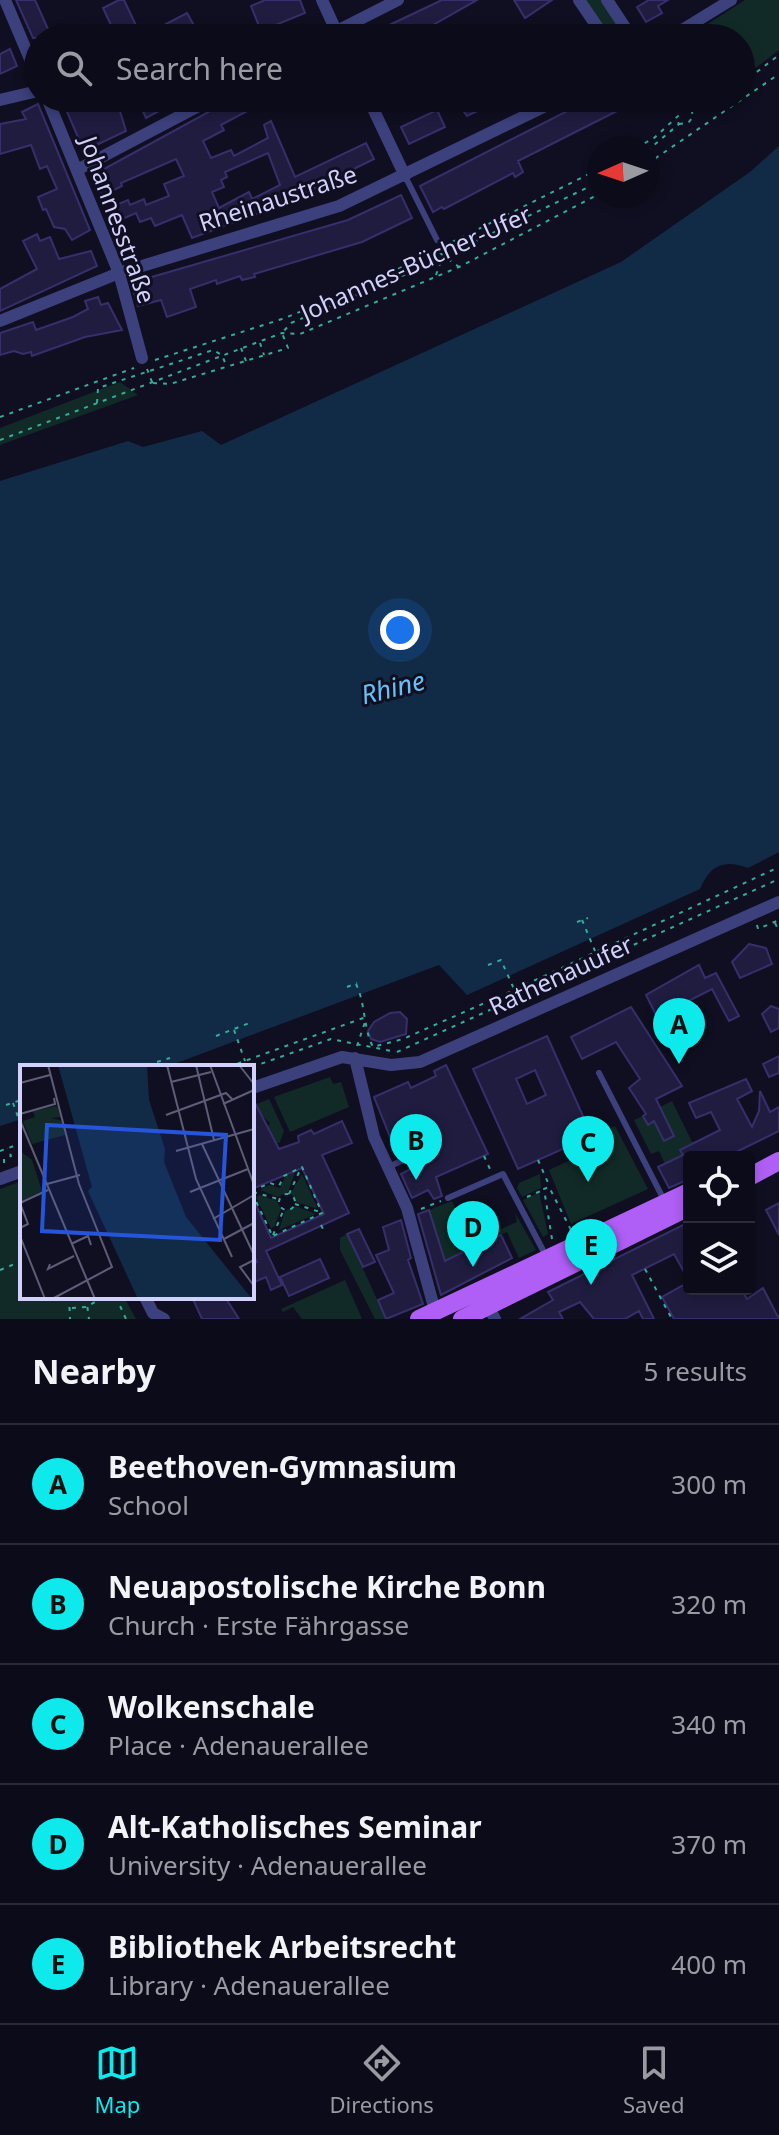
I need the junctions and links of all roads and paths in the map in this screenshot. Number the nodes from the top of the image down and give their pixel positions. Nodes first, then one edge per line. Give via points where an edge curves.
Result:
1 (5, 0) edge
2 (322, 0) edge
3 (398, 0) edge
4 (579, 0) edge
5 (607, 0) edge
6 (731, 0) edge
7 (333, 24) edge
8 (356, 24) edge
9 (595, 24) edge
10 (623, 24) edge
11 (692, 24) edge
12 (24, 45) edge
13 (779, 55) edge
14 (755, 73) edge
15 (779, 74) edge
16 (755, 90) edge
17 (24, 94) edge
18 (0, 100) edge
19 (53, 112) edge
20 (187, 112) edge
21 (375, 112) edge
22 (534, 112) edge
23 (681, 112) edge
24 (692, 112) edge
25 (723, 112) edge
26 (675, 118) junction
27 (688, 123) junction
28 (679, 124) junction
29 (693, 132) junction
30 (652, 136) edge
31 (659, 141) edge
32 (659, 156) edge
33 (77, 170) junction
34 (587, 175) edge
35 (405, 176) junction
36 (587, 188) edge
37 (587, 200) edge
38 (437, 240) dead end
39 (439, 250) junction
40 (442, 257) junction
41 (459, 267) junction
42 (119, 273) junction
43 (435, 277) junction
44 (0, 321) edge
45 (282, 333) junction
46 (259, 341) junction
47 (241, 348) junction
48 (222, 355) junction
49 (264, 356) junction
50 (142, 358) dead end
51 (161, 358) dead end
52 (246, 362) junction
53 (227, 367) junction
54 (130, 369) dead end
55 (149, 375) junction
56 (160, 378) junction
57 (152, 383) junction
58 (143, 387) junction
59 (97, 404) junction
60 (0, 417) edge
61 (0, 440) edge
62 (779, 867) edge
63 (779, 879) edge
64 (779, 902) edge
65 (588, 918) dead end
66 (582, 920) junction
67 (779, 920) edge
68 (577, 922) dead end
69 (774, 922) junction
70 (756, 923) dead end
71 (779, 931) edge
72 (596, 952) junction
73 (488, 965) dead end
74 (347, 987) dead end
75 (514, 990) junction
76 (367, 1017) junction
77 (252, 1022) dead end
78 (234, 1029) junction
79 (216, 1036) dead end
80 (358, 1042) junction
81 (373, 1047) junction
82 (356, 1053) junction
83 (170, 1058) dead end
84 (162, 1060) junction
85 (245, 1061) junction
86 (157, 1062) dead end
87 (163, 1065) edge
88 (234, 1065) edge
89 (254, 1066) edge
90 (599, 1073) dead end
91 (254, 1087) edge
92 (18, 1101) dead end
93 (13, 1103) junction
94 (6, 1105) dead end
95 (20, 1122) edge
96 (20, 1145) edge
97 (400, 1145) dead end
98 (8, 1148) junction
99 (395, 1148) dead end
100 (779, 1149) edge
101 (424, 1151) dead end
102 (0, 1153) edge
103 (484, 1156) dead end
104 (4, 1159) junction
105 (538, 1160) dead end
106 (755, 1160) edge
107 (779, 1161) edge
108 (0, 1165) edge
109 (302, 1167) junction
110 (388, 1167) junction
111 (20, 1172) edge
112 (755, 1174) edge
113 (494, 1178) junction
114 (0, 1179) edge
115 (549, 1187) junction
116 (544, 1189) junction
117 (254, 1191) edge
118 (254, 1193) edge
119 (289, 1194) junction
120 (254, 1196) edge
121 (448, 1198) joint
122 (279, 1200) junction
123 (518, 1201) junction
124 (294, 1204) junction
125 (284, 1209) junction
126 (678, 1212) edge
127 (322, 1213) junction
128 (409, 1214) junction
129 (321, 1225) dead end
130 (571, 1229) dead end
131 (325, 1233) dead end
132 (273, 1236) junction
133 (553, 1237) dead end
134 (547, 1259) junction
135 (20, 1262) edge
136 (645, 1269) dead end
137 (0, 1270) edge
138 (70, 1299) edge
139 (86, 1299) edge
140 (100, 1299) edge
141 (117, 1299) edge
142 (146, 1299) edge
143 (488, 1305) edge
144 (86, 1307) junction
145 (72, 1308) junction
146 (427, 1315) edge
147 (70, 1319) edge
148 (89, 1319) edge
149 (126, 1319) edge
150 (164, 1319) edge
151 (462, 1319) edge
152 (672, 1319) edge

1 - 12 street
2 - 7 street
3 - 8 street
4 - 9 street
5 - 10 street
6 - 11 street
13 - 14 path
15 - 16 path
17 - 18 street
19 - 33 street, Johannesstraße
20 - 33 street
21 - 35 street
22 - 35 street, Rheinaustraße
23 - 26 path
24 - 27 path
25 - 29 path
26 - 28 path
26 - 30 path
27 - 28 path
27 - 29 path
28 - 31 path
29 - 32 path
33 - 42 street, Johannesstraße
34 - 39 path
35 - 38 lane
35 - 42 street, Rheinaustraße via 319,213
36 - 40 path
37 - 41 path, Johannes-Bücher-Ufer
39 - 40 path
39 - 51 path via 282,319
40 - 41 path
40 - 43 path
40 - 45 path via 291,323
41 - 43 path, Johannes-Bücher-Ufer
42 - 44 street, Rheinaustraße
42 - 50 street, Johannesstraße
43 - 45 path, Johannes-Bücher-Ufer via 300,334
45 - 46 path, Johannes-Bücher-Ufer
45 - 49 path via 288,348
46 - 47 path, Johannes-Bücher-Ufer
46 - 49 path
47 - 48 path, Johannes-Bücher-Ufer
47 - 52 path
48 - 53 path
48 - 56 path, Johannes-Bücher-Ufer
48 - 59 path via 213,350 98,388
49 - 52 path
52 - 53 path
53 - 57 path via 170,384
54 - 60 path
55 - 56 path
55 - 57 path
55 - 58 path
56 - 57 path, Johannes-Bücher-Ufer
57 - 58 path
58 - 59 path
59 - 61 path
62 - 72 path
63 - 81 path via 397,1052
64 - 82 street, Rathenauufer via 420,1062 391,1065
65 - 66 path
66 - 68 path
66 - 72 path
67 - 69 path
69 - 70 path via 758,929
69 - 71 path
72 - 75 path
73 - 75 path via 501,960
74 - 76 path via 357,983
75 - 81 path
76 - 80 path
76 - 81 path via 366,1034
76 - 85 path
77 - 78 path
78 - 79 path
78 - 85 path
80 - 81 path
80 - 82 path
80 - 89 path via 331,1039
82 - 91 street, Rathenauufer
82 - 110 street via 374,1137
83 - 84 path
84 - 86 path
84 - 87 path
85 - 88 path
90 - 126 lane
92 - 93 path
93 - 94 path
93 - 95 path
96 - 98 path
97 - 99 path
98 - 102 path
98 - 104 path via 11,1156
100 - 106 main road
101 - 110 lane
102 - 104 path
103 - 113 path
104 - 108 path
105 - 115 path
107 - 112 main road
109 - 117 path via 284,1176 279,1186 270,1183
109 - 119 path
109 - 127 path
110 - 128 street
111 - 114 street
113 - 121 lane
113 - 123 lane via 503,1174
115 - 116 path
115 - 130 path
116 - 123 path
116 - 133 path
118 - 122 path
119 - 122 path
119 - 124 path
120 - 132 path
121 - 128 path
122 - 125 path
123 - 134 lane
124 - 125 path
124 - 127 path
125 - 132 path
126 - 134 main road
126 - 143 main road
127 - 132 path
128 - 146 street
129 - 131 path
134 - 143 main road
135 - 137 path
136 - 152 path
138 - 145 path
139 - 144 path
140 - 144 path
141 - 149 path
142 - 150 street
143 - 146 main road
143 - 151 main road
144 - 145 path
144 - 148 path
145 - 147 path

